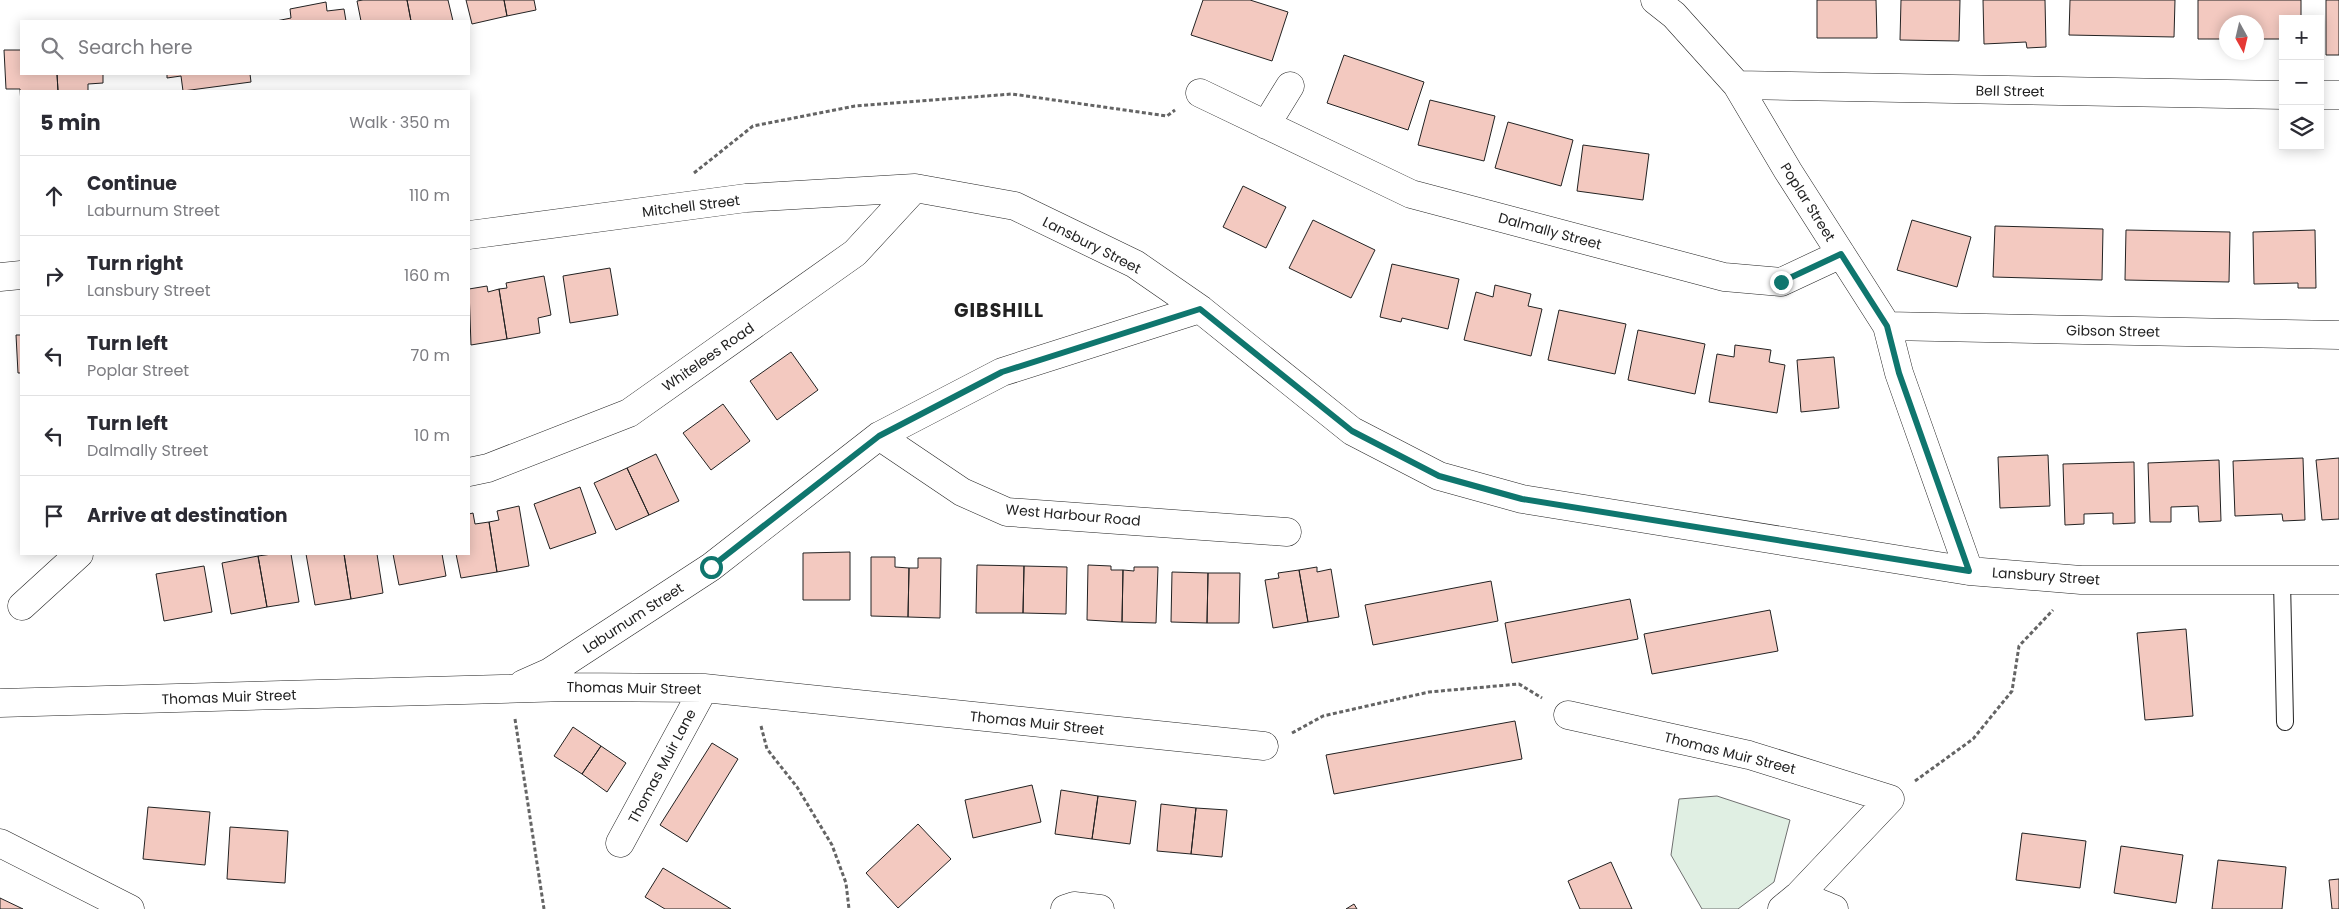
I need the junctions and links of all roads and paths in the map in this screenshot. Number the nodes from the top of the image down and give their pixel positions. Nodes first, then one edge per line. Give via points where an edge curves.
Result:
1 (1655, 0) edge
2 (1737, 85) junction
3 (1290, 86) dead end
4 (1200, 93) joint
5 (2279, 95) edge
6 (2324, 95) edge
7 (2339, 95) edge
8 (1266, 125) junction
9 (915, 188) junction
10 (679, 207) junction
11 (470, 235) edge
12 (1841, 254) junction
13 (20, 276) edge
14 (0, 277) edge
15 (1200, 309) junction
16 (1887, 326) junction
17 (2339, 335) edge
18 (879, 436) junction
19 (470, 472) edge
20 (1286, 532) dead end
21 (78, 555) edge
22 (1969, 571) junction
23 (2081, 580) junction
24 (2339, 580) edge
25 (2282, 581) junction
26 (22, 606) dead end
27 (704, 688) junction
28 (510, 689) junction
29 (0, 703) edge
30 (1568, 715) joint
31 (2285, 722) dead end
32 (761, 731) dead end
33 (1264, 746) joint
34 (1890, 798) junction
35 (0, 843) edge
36 (620, 843) dead end
37 (1791, 902) edge
38 (130, 909) edge
39 (544, 909) edge
40 (849, 909) edge
41 (1065, 909) edge
42 (1100, 909) edge
43 (1834, 909) edge

1 - 2 street, Poplar Street via 1674,15
2 - 5 street, Bell Street
2 - 12 street, Poplar Street
3 - 8 street
4 - 8 street, Dalmally Street
4 - 10 path via 1167,116 1012,94 855,106 753,126 695,170
6 - 7 street
8 - 12 street, Dalmally Street via 1411,194 1724,277 1781,282
9 - 10 street, Mitchell Street via 746,198
9 - 15 street, Lansbury Street via 1015,206 1135,264
9 - 19 street, Whitelees Road via 855,253 629,413 488,468
10 - 11 street, Mitchell Street
12 - 16 street, Poplar Street
13 - 14 street
15 - 18 street, Laburnum Street via 1002,372
15 - 22 street, Lansbury Street via 1352,431 1439,476 1522,499
16 - 17 street, Gibson Street
16 - 22 street, Poplar Street via 1899,373
18 - 20 street, West Harbour Road via 962,492 1006,512
18 - 28 street, Laburnum Street via 711,567 550,672
21 - 26 street
22 - 23 street, Lansbury Street
23 - 25 street, Lansbury Street
23 - 34 path via 2019,646 2012,691 1973,739
24 - 25 street, Lansbury Street
25 - 31 lane
27 - 28 street, Thomas Muir Street via 568,686
27 - 33 street, Thomas Muir Street
27 - 36 street, Thomas Muir Lane
28 - 29 street, Thomas Muir Street
28 - 39 path
30 - 33 path via 1519,684 1429,692 1323,716
30 - 34 street, Thomas Muir Street via 1749,755
32 - 40 path via 767,749 797,788 832,845 846,883
34 - 37 street
35 - 38 street
37 - 43 street
41 - 42 street via 1074,906

